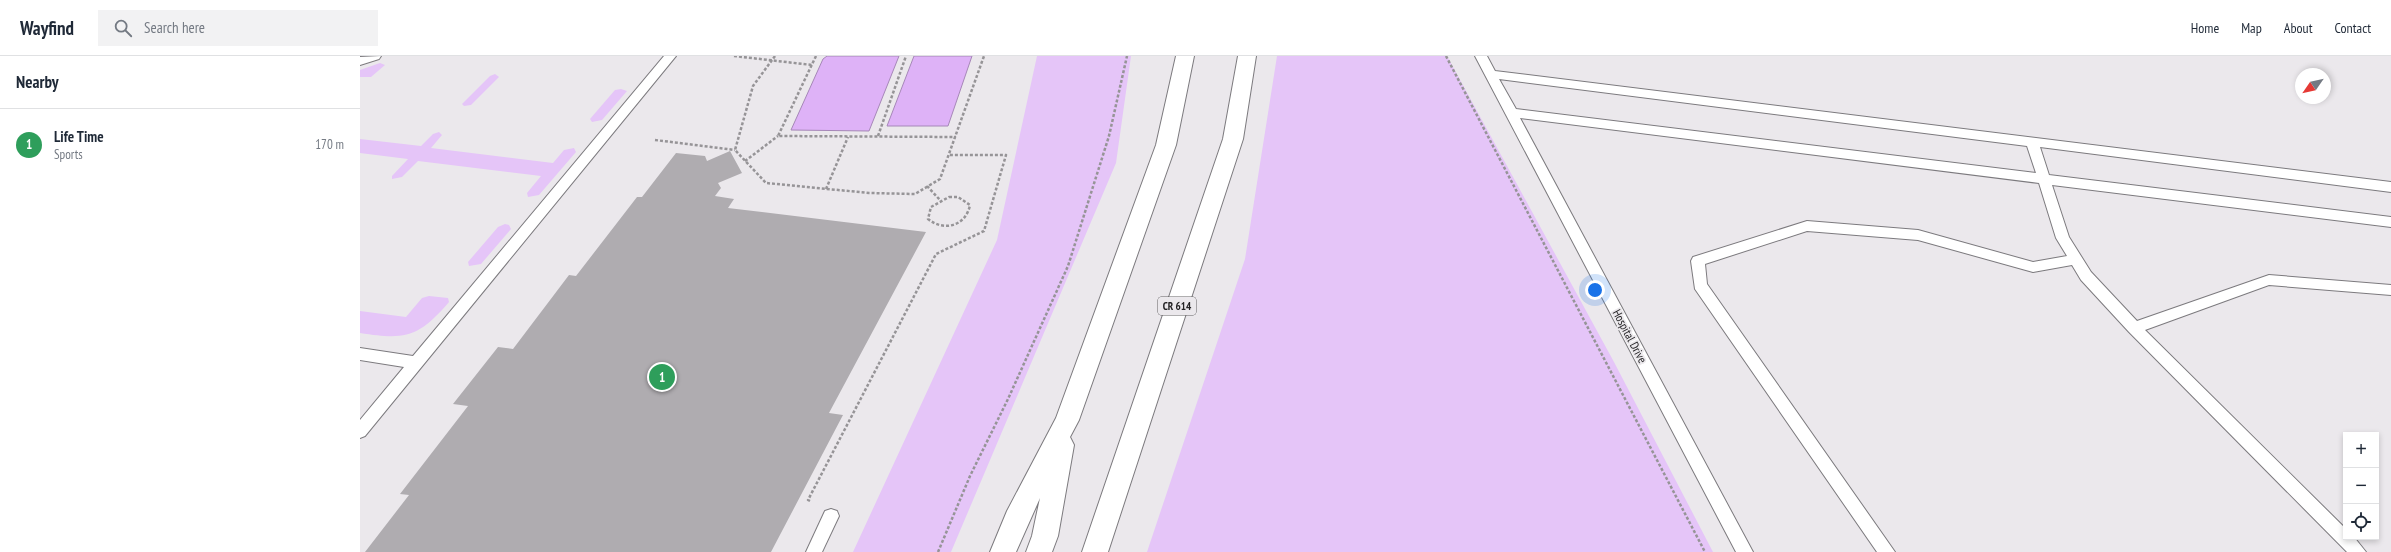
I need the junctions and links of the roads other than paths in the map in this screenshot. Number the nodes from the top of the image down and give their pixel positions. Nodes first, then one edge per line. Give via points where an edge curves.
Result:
1 (375, 56) edge
2 (670, 56) edge
3 (1185, 56) edge
4 (1247, 56) edge
5 (1481, 56) edge
6 (360, 61) edge
7 (1491, 74) junction
8 (1512, 113) junction
9 (2032, 142) junction
10 (2043, 180) junction
11 (2351, 182) junction
12 (2391, 182) edge
13 (2391, 187) edge
14 (2362, 219) junction
15 (2391, 222) edge
16 (2391, 226) edge
17 (2076, 259) junction
18 (2391, 290) edge
19 (2134, 328) junction
20 (360, 354) edge
21 (417, 363) junction
22 (1067, 420) junction
23 (360, 431) edge
24 (831, 516) road end
25 (814, 552) edge
26 (1003, 552) edge
27 (1039, 552) edge
28 (1095, 552) edge
29 (1745, 552) edge
30 (1888, 552) edge
31 (2358, 552) edge

1 - 6 lane
2 - 21 lane
3 - 22 highway via 1166,145
4 - 28 highway, CR 614 via 1233,139
5 - 7 lane, Hospital Drive
7 - 8 lane, Hospital Drive
7 - 9 lane
8 - 10 lane
8 - 29 lane, Hospital Drive
9 - 10 lane
9 - 11 lane
10 - 14 lane
10 - 17 lane via 2064,238
11 - 12 lane
11 - 13 lane
14 - 15 lane
14 - 16 lane
17 - 19 lane via 2086,276
17 - 30 lane via 2033,267 1918,235 1807,226 1698,261 1700,285
18 - 19 lane via 2269,280
19 - 31 lane
20 - 21 lane
21 - 23 lane
22 - 26 highway via 1016,520
22 - 27 highway via 1045,536
24 - 25 lane

